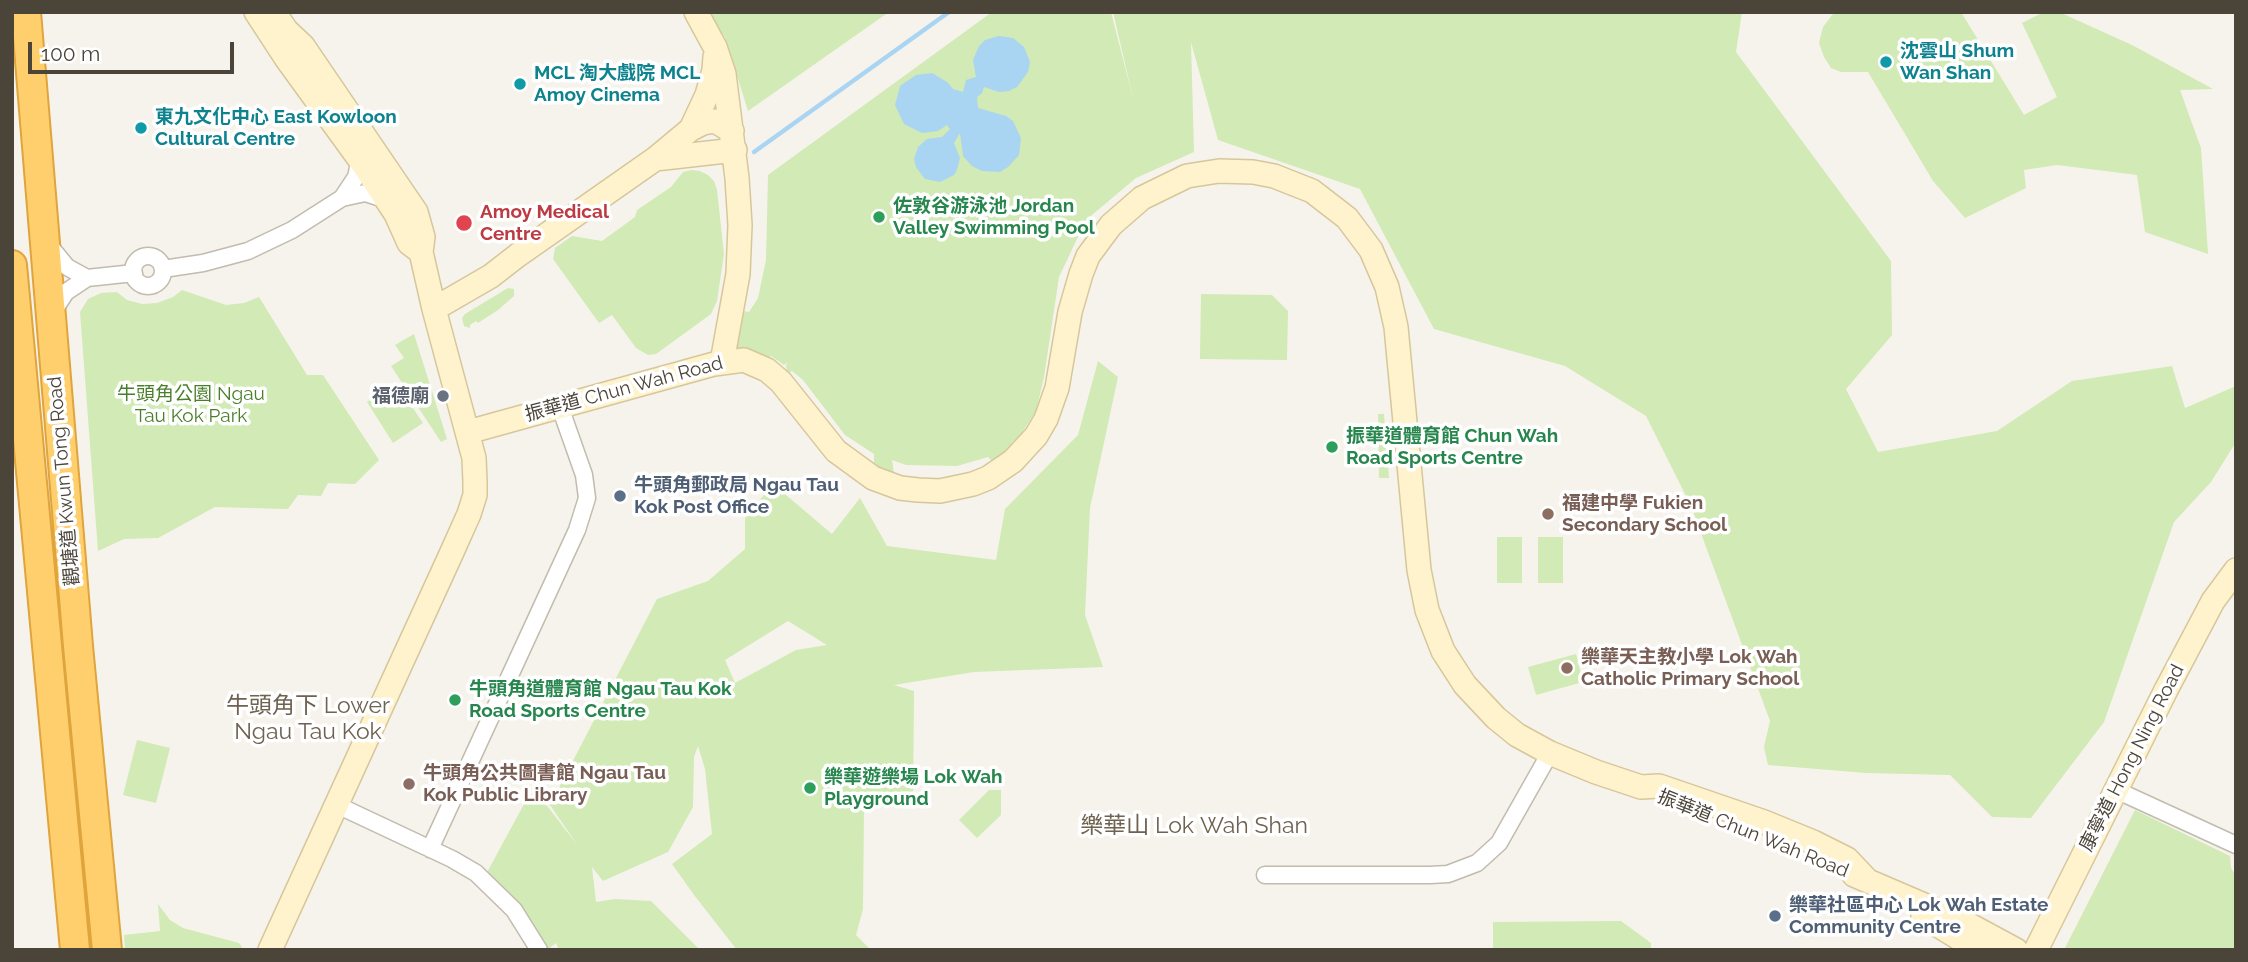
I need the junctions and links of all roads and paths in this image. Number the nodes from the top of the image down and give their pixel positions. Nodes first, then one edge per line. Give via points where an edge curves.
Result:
1 (26, 12) edge
2 (256, 12) edge
3 (274, 12) edge
4 (292, 12) edge
5 (696, 12) edge
6 (303, 46) junction
7 (715, 47) junction
8 (691, 129) junction
9 (733, 141) junction
10 (360, 159) junction
11 (656, 159) junction
12 (342, 198) junction
13 (387, 200) junction
14 (43, 238) junction
15 (421, 252) junction
16 (12, 265) edge
17 (87, 278) junction
18 (434, 309) junction
19 (51, 317) junction
20 (722, 362) junction
21 (560, 407) junction
22 (467, 432) junction
23 (2236, 570) edge
24 (1550, 753) junction
25 (2116, 790) junction
26 (337, 805) junction
27 (2236, 845) edge
28 (430, 849) junction
29 (1265, 875) dead end
30 (1876, 884) junction
31 (75, 950) edge
32 (107, 950) edge
33 (270, 950) edge
34 (539, 950) edge
35 (1978, 950) edge
36 (2017, 950) edge
37 (2036, 950) edge

1 - 14 highway, 觀塘道 Kwun Tong Road
2 - 10 main road
3 - 6 main road
4 - 6 main road
5 - 7 main road
6 - 15 main road via 416,212 423,237
7 - 8 main road via 711,82
7 - 9 main road via 724,74
8 - 9 main road via 715,121
8 - 11 main road
9 - 11 main road
9 - 20 main road via 740,225 738,274
10 - 12 street via 356,177
10 - 13 main road
11 - 18 main road via 491,276
12 - 13 street via 365,193
12 - 17 street via 248,251 163,269 160,280 150,285 139,282 134,273
13 - 15 main road via 409,243
14 - 17 street via 60,260
14 - 19 highway, 觀塘道 Kwun Tong Road
15 - 18 main road
16 - 31 highway, 觀塘道 Kwun Tong Road
17 - 19 street via 66,292
18 - 22 main road
19 - 32 highway, 觀塘道 Kwun Tong Road
20 - 21 main road, 振華道 Chun Wah Road
20 - 24 main road, 振華道 Chun Wah Road via 744,360 774,376 836,451 873,478 918,491 973,484 1013,461 1046,419 1081,274 1098,240 1125,210 1172,182 1219,171 1274,176 1312,191 1360,233 1387,287 1396,327 1419,570 1434,631 1453,668 1479,701 1517,735
21 - 22 main road, 振華道 Chun Wah Road
21 - 28 street via 584,475 587,498 577,530
22 - 26 main road via 475,482 469,514
23 - 25 main road, 康寧道 Hong Ning Road via 2213,601
24 - 29 street via 1499,844 1477,863 1448,874
24 - 30 main road, 振華道 Chun Wah Road via 1595,772 1709,801 1776,827 1847,859
25 - 27 street
25 - 37 main road, 康寧道 Hong Ning Road
26 - 28 street
26 - 33 main road
28 - 34 street via 464,865 496,890
30 - 35 main road, 振華道 Chun Wah Road
30 - 36 main road, 振華道 Chun Wah Road

